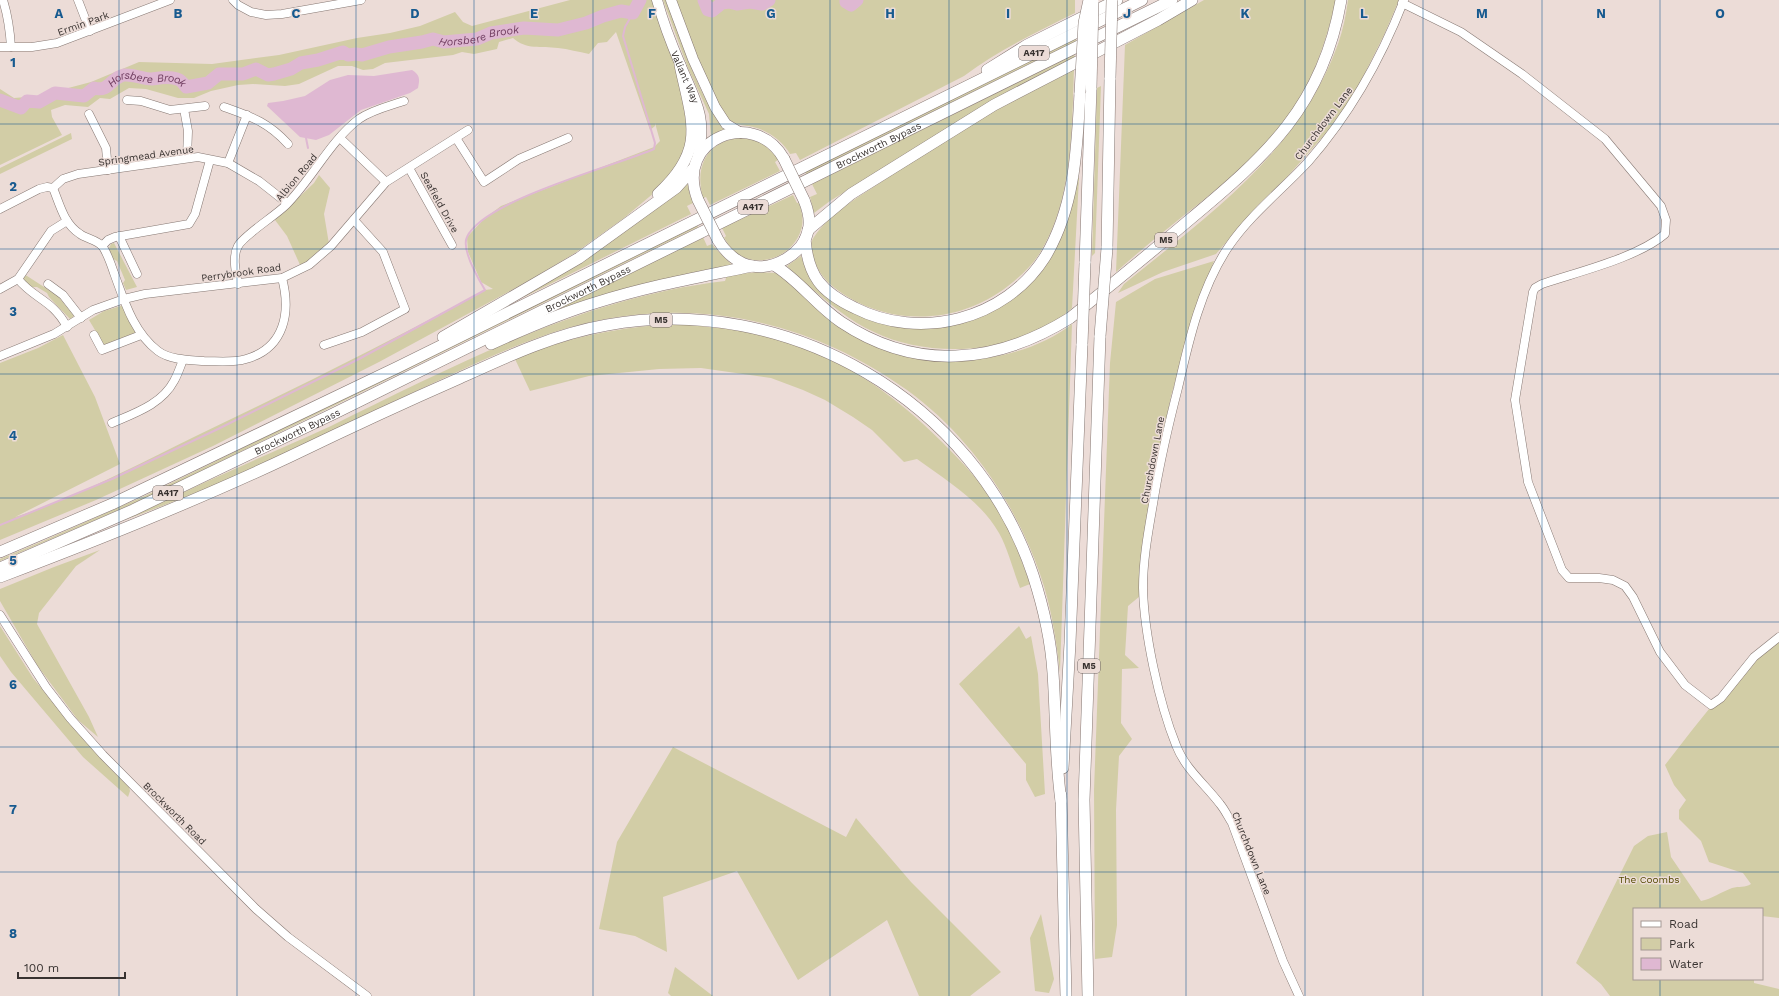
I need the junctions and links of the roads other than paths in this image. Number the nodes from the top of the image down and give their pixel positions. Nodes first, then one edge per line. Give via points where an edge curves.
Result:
1 (3, 0) edge
2 (78, 0) edge
3 (170, 0) edge
4 (233, 0) edge
5 (361, 0) edge
6 (1089, 0) edge
7 (1093, 0) edge
8 (1112, 0) edge
9 (1116, 0) edge
10 (1142, 0) edge
11 (1172, 0) edge
12 (1192, 0) edge
13 (1341, 0) edge
14 (671, 1) edge
15 (657, 2) edge
16 (1403, 2) edge
17 (154, 3) edge
18 (1112, 21) junction
19 (90, 32) junction
20 (0, 47) edge
21 (11, 47) junction
22 (680, 65) junction
23 (127, 100) dead end
24 (404, 101) dead end
25 (205, 106) dead end
26 (927, 106) junction
27 (224, 108) dead end
28 (184, 109) junction
29 (89, 114) dead end
30 (247, 115) junction
31 (468, 130) dead end
32 (741, 132) junction
33 (340, 138) junction
34 (456, 138) junction
35 (568, 138) dead end
36 (288, 144) dead end
37 (698, 155) junction
38 (187, 158) junction
39 (210, 160) junction
40 (228, 163) junction
41 (409, 168) junction
42 (693, 169) junction
43 (108, 170) junction
44 (386, 182) junction
45 (53, 188) junction
46 (287, 204) junction
47 (1, 206) edge
48 (354, 220) junction
49 (67, 221) junction
50 (627, 223) junction
51 (806, 235) junction
52 (119, 236) junction
53 (452, 245) dead end
54 (102, 246) junction
55 (774, 264) junction
56 (752, 266) junction
57 (137, 274) dead end
58 (282, 278) junction
59 (18, 279) junction
60 (48, 284) dead end
61 (238, 284) junction
62 (0, 289) edge
63 (124, 299) junction
64 (81, 318) junction
65 (67, 327) junction
66 (141, 334) junction
67 (94, 335) dead end
68 (324, 345) dead end
69 (0, 356) edge
70 (182, 360) junction
71 (328, 400) junction
72 (333, 414) junction
73 (112, 423) dead end
74 (0, 552) edge
75 (0, 568) edge
76 (0, 577) edge
77 (2, 617) edge
78 (1779, 637) edge
79 (1061, 801) junction
80 (367, 996) edge
81 (1066, 996) edge
82 (1088, 996) edge
83 (1299, 996) edge

1 - 21 street
2 - 19 street
3 - 17 street, Ermin Park
4 - 5 street via 251,12 266,15
6 - 51 highway, bridge via 1084,23 1074,173 1060,225 1050,248 1038,267 1012,292 972,315 936,323 902,323 871,315 841,300 820,284 806,257
7 - 79 highway, M5, bridge via 1082,344
8 - 18 highway, M5, bridge
9 - 18 highway, M5, bridge
9 - 26 highway, M5 via 1027,45
10 - 26 highway, Brockworth Bypass / A417
11 - 72 highway, Brockworth Bypass / A417
12 - 51 highway via 994,105 851,194
13 - 55 highway, M5 via 1335,32 1322,69 1301,106 1277,139 1231,185 1070,318 1048,332 1003,350 980,354 935,356 913,352 880,343 840,321
14 - 32 main road, Valiant Way via 715,108 726,124
15 - 22 main road, Valiant Way
16 - 78 street via 1461,32 1522,74 1605,139 1661,206 1666,220 1664,234 1658,240 1632,254 1542,284 1533,292 1515,400 1528,482 1562,570 1569,578 1599,578 1613,580 1626,586 1660,652 1685,686 1711,705 1721,698 1754,657
16 - 83 street, Churchdown Lane via 1373,69 1349,108 1310,160 1233,240 1213,273 1186,350 1161,459 1144,558 1146,622 1158,686 1171,731 1185,763 1220,804 1232,824 1283,961
17 - 19 street, Ermin Park
18 - 82 highway, M5, bridge via 1107,248 1100,336 1084,800
19 - 21 street, Ermin Park via 57,43
20 - 21 street, Ermin Park
22 - 37 main road, Valiant Way via 700,112 702,139
22 - 50 highway via 692,110 691,144 686,159 679,172
23 - 28 street via 141,101 170,110
24 - 33 street, Albion Road via 359,119
25 - 28 street
26 - 71 highway, Brockworth Bypass / A417
27 - 30 street
28 - 38 street via 188,131
29 - 43 street via 106,148
30 - 36 street via 266,124
30 - 40 street
31 - 34 street, Perrybrook Road
32 - 37 highway via 720,137 706,145
32 - 51 highway, bridge via 767,140 776,147 784,159 808,212
33 - 44 street
33 - 46 street, Albion Road
34 - 35 street via 484,182 519,159
34 - 41 street, Perrybrook Road
37 - 42 highway
38 - 39 street, Springmead Avenue
38 - 43 street, Springmead Avenue
39 - 40 street, Springmead Avenue
39 - 52 street via 195,214 188,224
40 - 46 street, Springmead Avenue via 259,181
41 - 44 street, Perrybrook Road
41 - 53 street, Seafield Drive
42 - 50 highway via 676,188
42 - 56 highway, bridge via 693,182 698,200 718,240 733,257
43 - 45 street, Springmead Avenue via 78,174 63,179
44 - 48 street, Perrybrook Road
45 - 47 street, Springmead Avenue via 40,189
45 - 49 street
46 - 61 street, Albion Road via 242,239 237,246 234,255
48 - 58 street, Perrybrook Road via 310,265
48 - 68 street via 383,252 406,309 362,332
49 - 54 street via 81,235
49 - 59 street via 51,231
50 - 71 highway via 555,274
51 - 55 highway via 790,255
52 - 54 street via 108,240
52 - 57 street
54 - 63 street
55 - 56 highway
56 - 72 highway via 632,292 569,312 529,327
58 - 61 street, Perrybrook Road
58 - 70 street via 286,313 282,331 274,343 261,353 230,362
59 - 62 street
59 - 65 street via 57,310
60 - 64 street via 63,295
61 - 63 street, Perrybrook Road via 151,293
63 - 64 street, Perrybrook Road via 93,310
63 - 66 street
64 - 65 street, Perrybrook Road
65 - 69 street, Perrybrook Road
66 - 67 street via 102,350
66 - 70 street via 159,352
70 - 73 street via 167,392 149,406
71 - 74 highway, Brockworth Bypass / A417 via 112,504
72 - 75 highway, Brockworth Bypass / A417 via 133,510
76 - 79 highway, M5 via 221,488 430,391 552,339 609,324 641,321 706,321 759,329 831,354 860,368 898,392 952,441 973,465 997,500 1027,560 1046,626 1053,670 1057,772
77 - 80 street, Brockworth Road via 46,687 103,755 267,918 288,937
79 - 81 highway, M5

